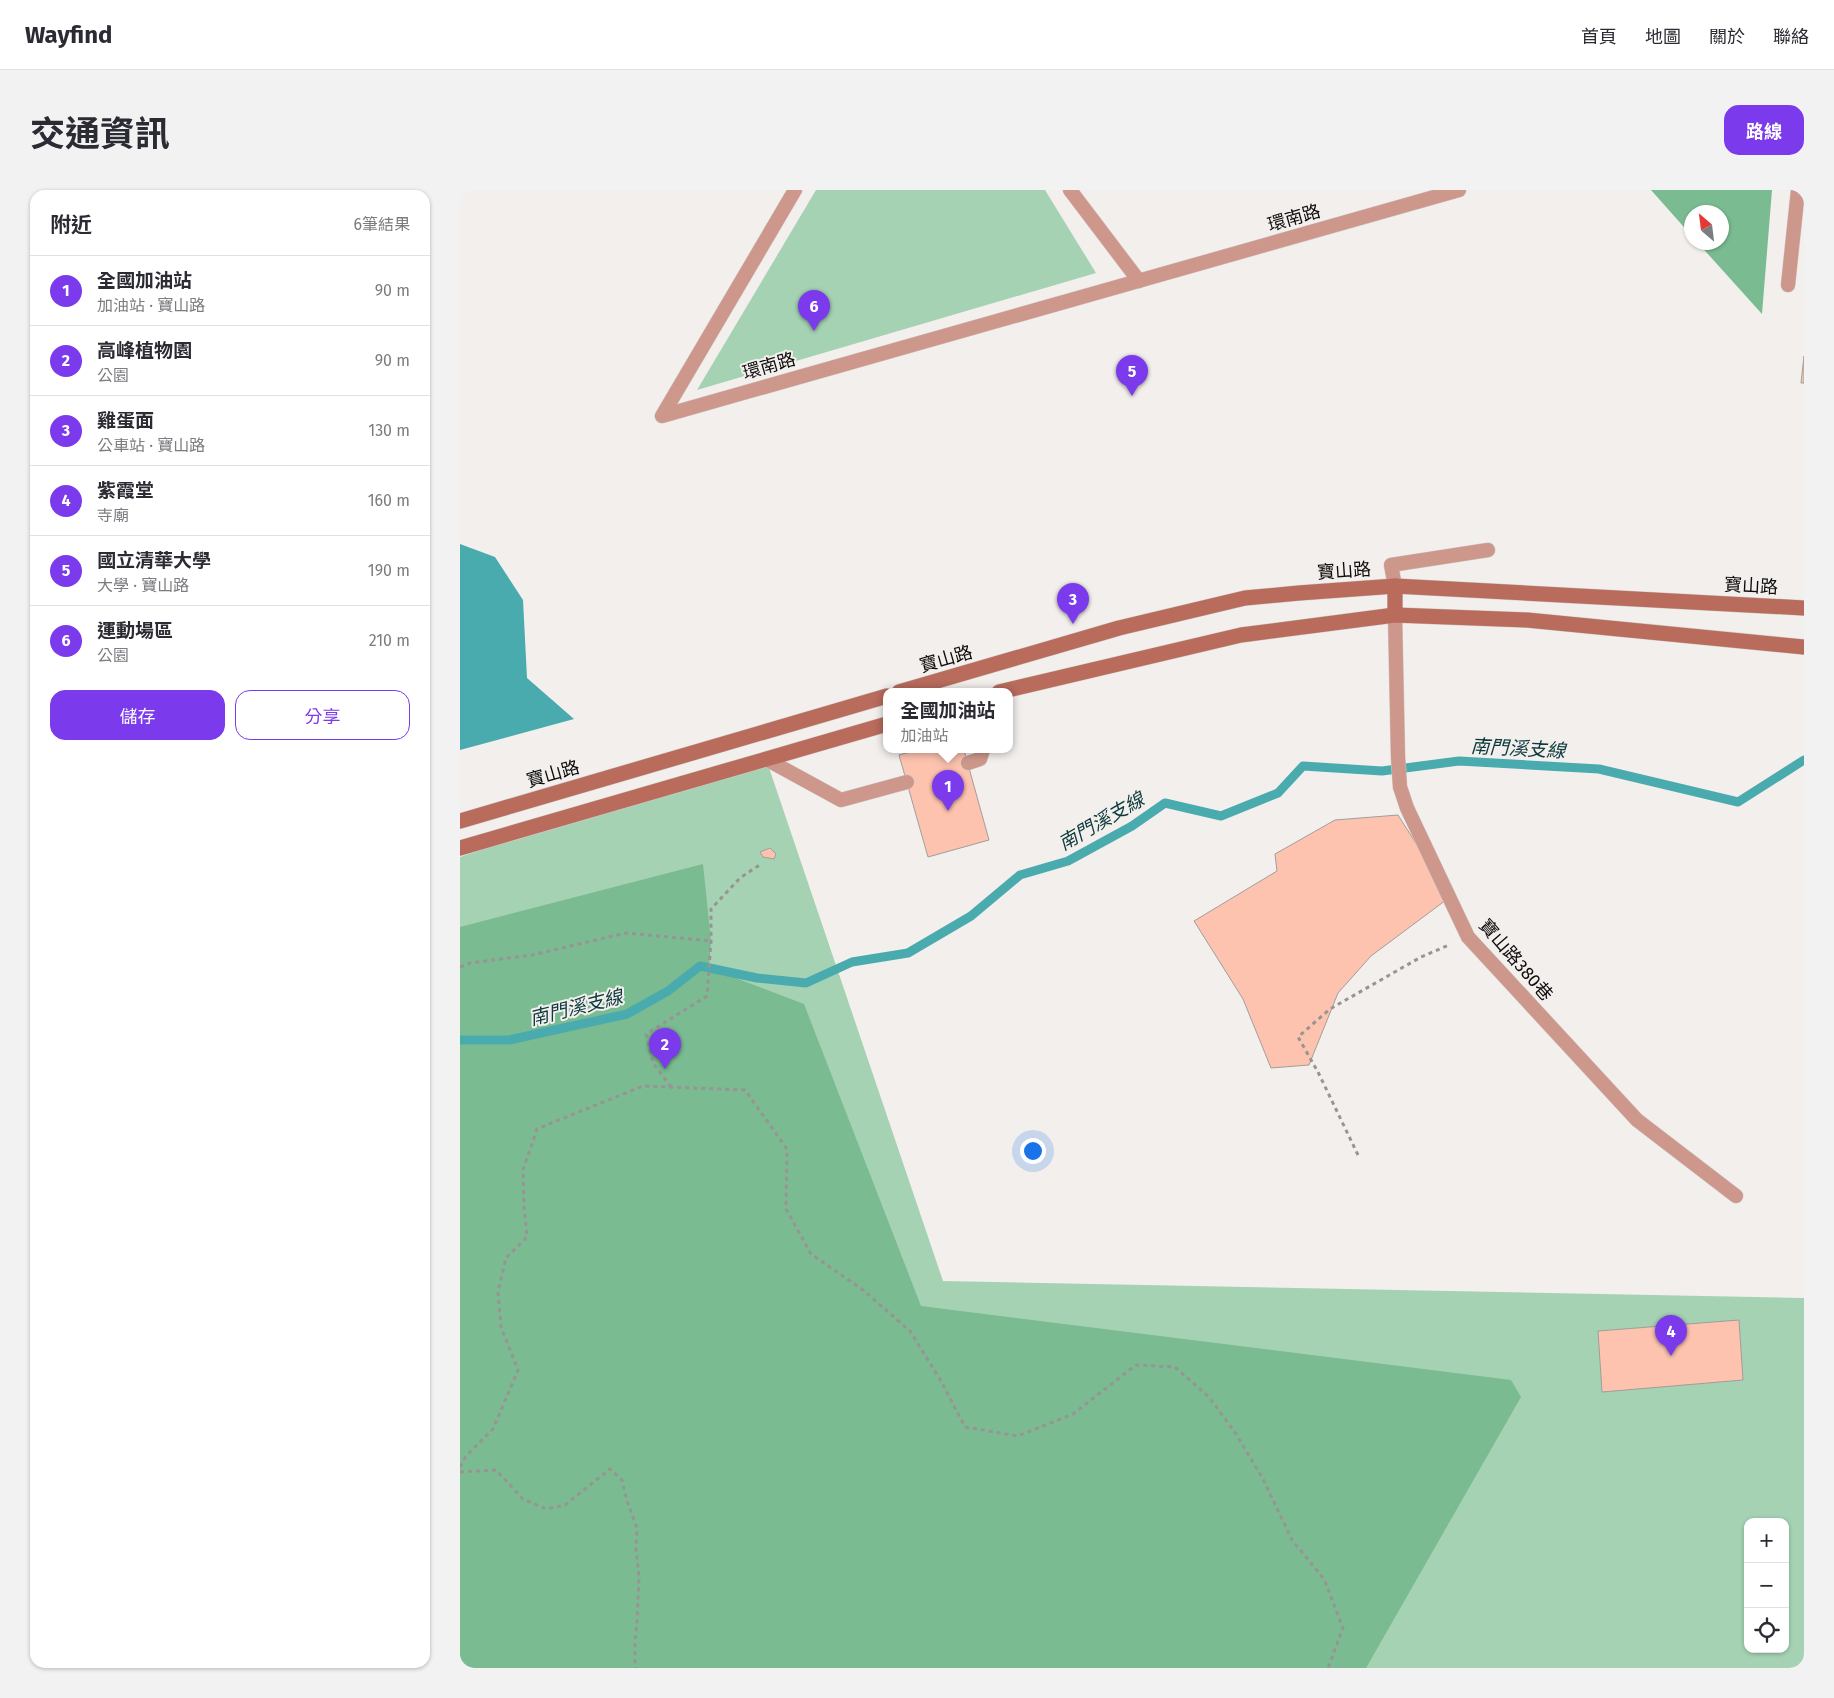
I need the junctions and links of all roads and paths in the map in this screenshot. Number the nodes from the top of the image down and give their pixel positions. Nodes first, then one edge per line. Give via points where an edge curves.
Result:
1 (794, 190) edge
2 (1070, 190) edge
3 (1459, 190) edge
4 (1798, 190) edge
5 (1139, 282) junction
6 (1788, 285) dead end
7 (1488, 550) dead end
8 (1395, 586) junction
9 (1804, 608) edge
10 (1395, 615) junction
11 (1804, 647) edge
12 (913, 688) edge
13 (1013, 689) edge
14 (883, 697) edge
15 (883, 725) edge
16 (982, 753) edge
17 (766, 759) junction
18 (968, 763) dead end
19 (907, 782) dead end
20 (460, 820) edge
21 (460, 848) edge
22 (761, 864) dead end
23 (1468, 937) junction
24 (711, 941) junction
25 (460, 967) edge
26 (671, 1087) junction
27 (1358, 1155) dead end
28 (1736, 1196) dead end
29 (460, 1467) edge
30 (460, 1472) edge
31 (636, 1668) edge
32 (1328, 1668) edge

1 - 5 lane, 環南路 via 662,416
2 - 5 lane
3 - 5 lane, 環南路
4 - 6 lane
7 - 8 lane via 1391,565
8 - 9 street, 寶山路
8 - 10 street
8 - 12 street, 寶山路 via 1245,598 1119,628
10 - 11 street via 1527,620
10 - 13 street via 1241,635
10 - 23 lane, 寶山路380巷 via 1400,787
14 - 20 street, 寶山路
15 - 17 street
16 - 18 lane via 980,759
17 - 19 lane via 842,800
17 - 21 street
22 - 24 path via 740,878 711,909
23 - 27 path via 1421,957 1330,1009 1298,1037
23 - 28 lane, 寶山路380巷 via 1637,1120
24 - 25 path via 626,933 532,956
24 - 26 path via 707,996 646,1034 653,1062
26 - 29 path via 643,1086 537,1129 523,1170 527,1237 506,1258 498,1292 500,1327 518,1370 493,1429 466,1456
26 - 32 path via 745,1090 788,1148 786,1208 811,1254 862,1290 910,1331 965,1427 1018,1436 1073,1414 1136,1365 1175,1367 1209,1397 1263,1479 1292,1540 1324,1579 1342,1628
30 - 31 path via 496,1470 523,1499 546,1509 565,1505 610,1469 622,1480 637,1528

